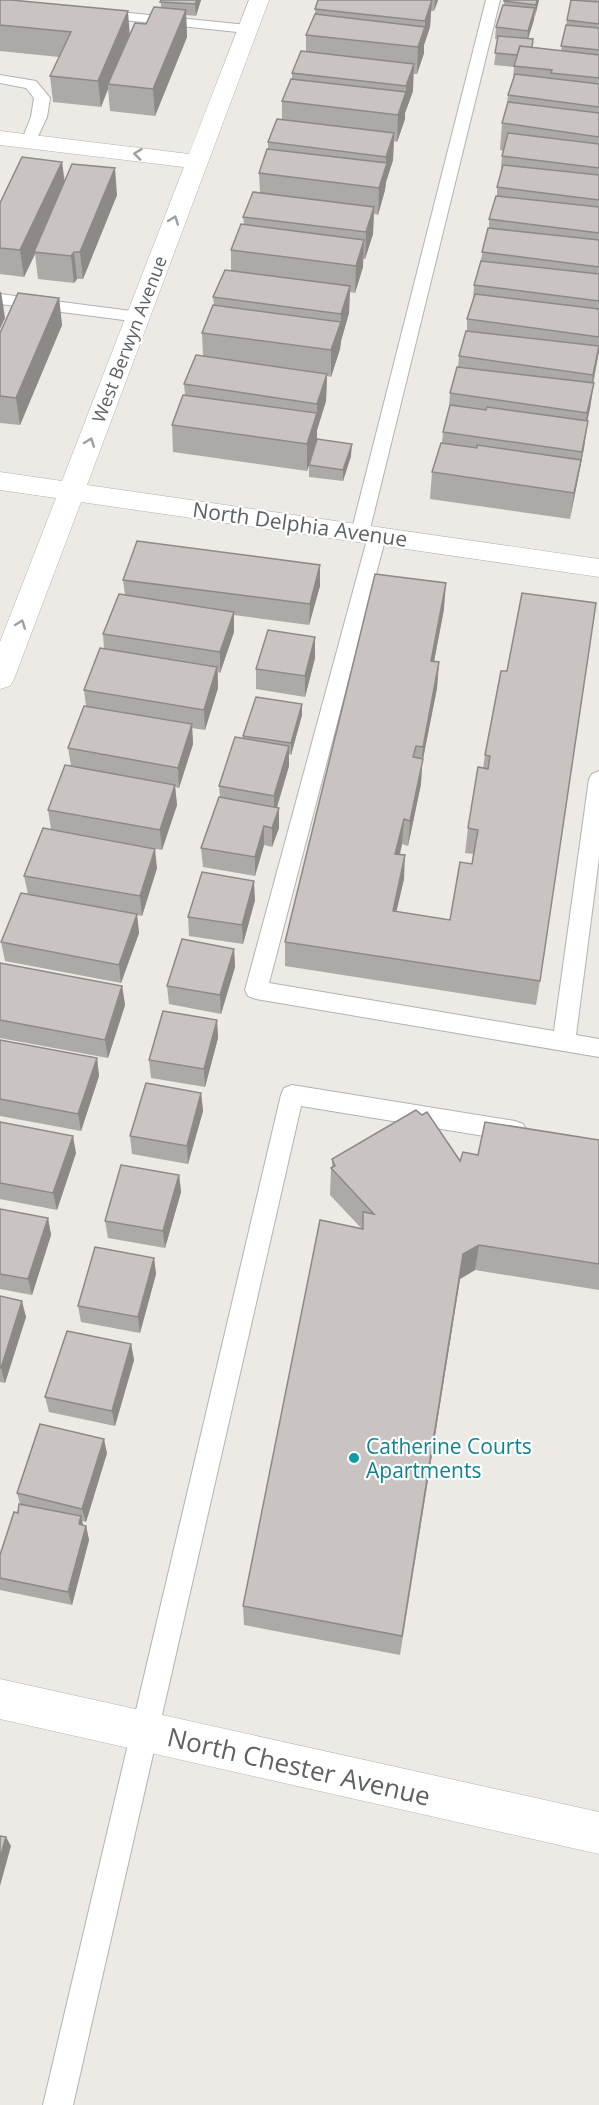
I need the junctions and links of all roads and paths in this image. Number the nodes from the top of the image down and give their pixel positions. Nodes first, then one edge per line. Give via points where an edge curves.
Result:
1 (259, 0) edge
2 (493, 0) edge
3 (83, 12) edge
4 (247, 29) junction
5 (0, 79) edge
6 (0, 138) edge
7 (29, 142) junction
8 (196, 162) junction
9 (0, 299) edge
10 (139, 317) junction
11 (0, 481) edge
12 (72, 491) junction
13 (368, 534) junction
14 (599, 568) edge
15 (0, 679) edge
16 (599, 779) edge
17 (564, 1042) junction
18 (599, 1048) edge
19 (540, 1135) edge
20 (0, 1699) edge
21 (145, 1731) junction
22 (599, 1833) edge
23 (58, 2105) edge

1 - 4 street, West Berwyn Avenue
2 - 13 lane
3 - 4 lane
4 - 8 street, West Berwyn Avenue
5 - 7 lane via 31,84 42,98
6 - 7 street
8 -> 7 street
10 -> 8 street, West Berwyn Avenue
9 - 10 lane
12 -> 10 street, West Berwyn Avenue
11 - 12 street, North Delphia Avenue
12 - 13 street, North Delphia Avenue
15 -> 12 street, West Berwyn Avenue
13 - 14 street, North Delphia Avenue
13 - 17 lane via 256,990
16 - 17 lane
17 - 18 lane
19 - 21 lane via 292,1095
20 - 21 street, North Chester Avenue
21 - 22 street, North Chester Avenue
21 - 23 lane

